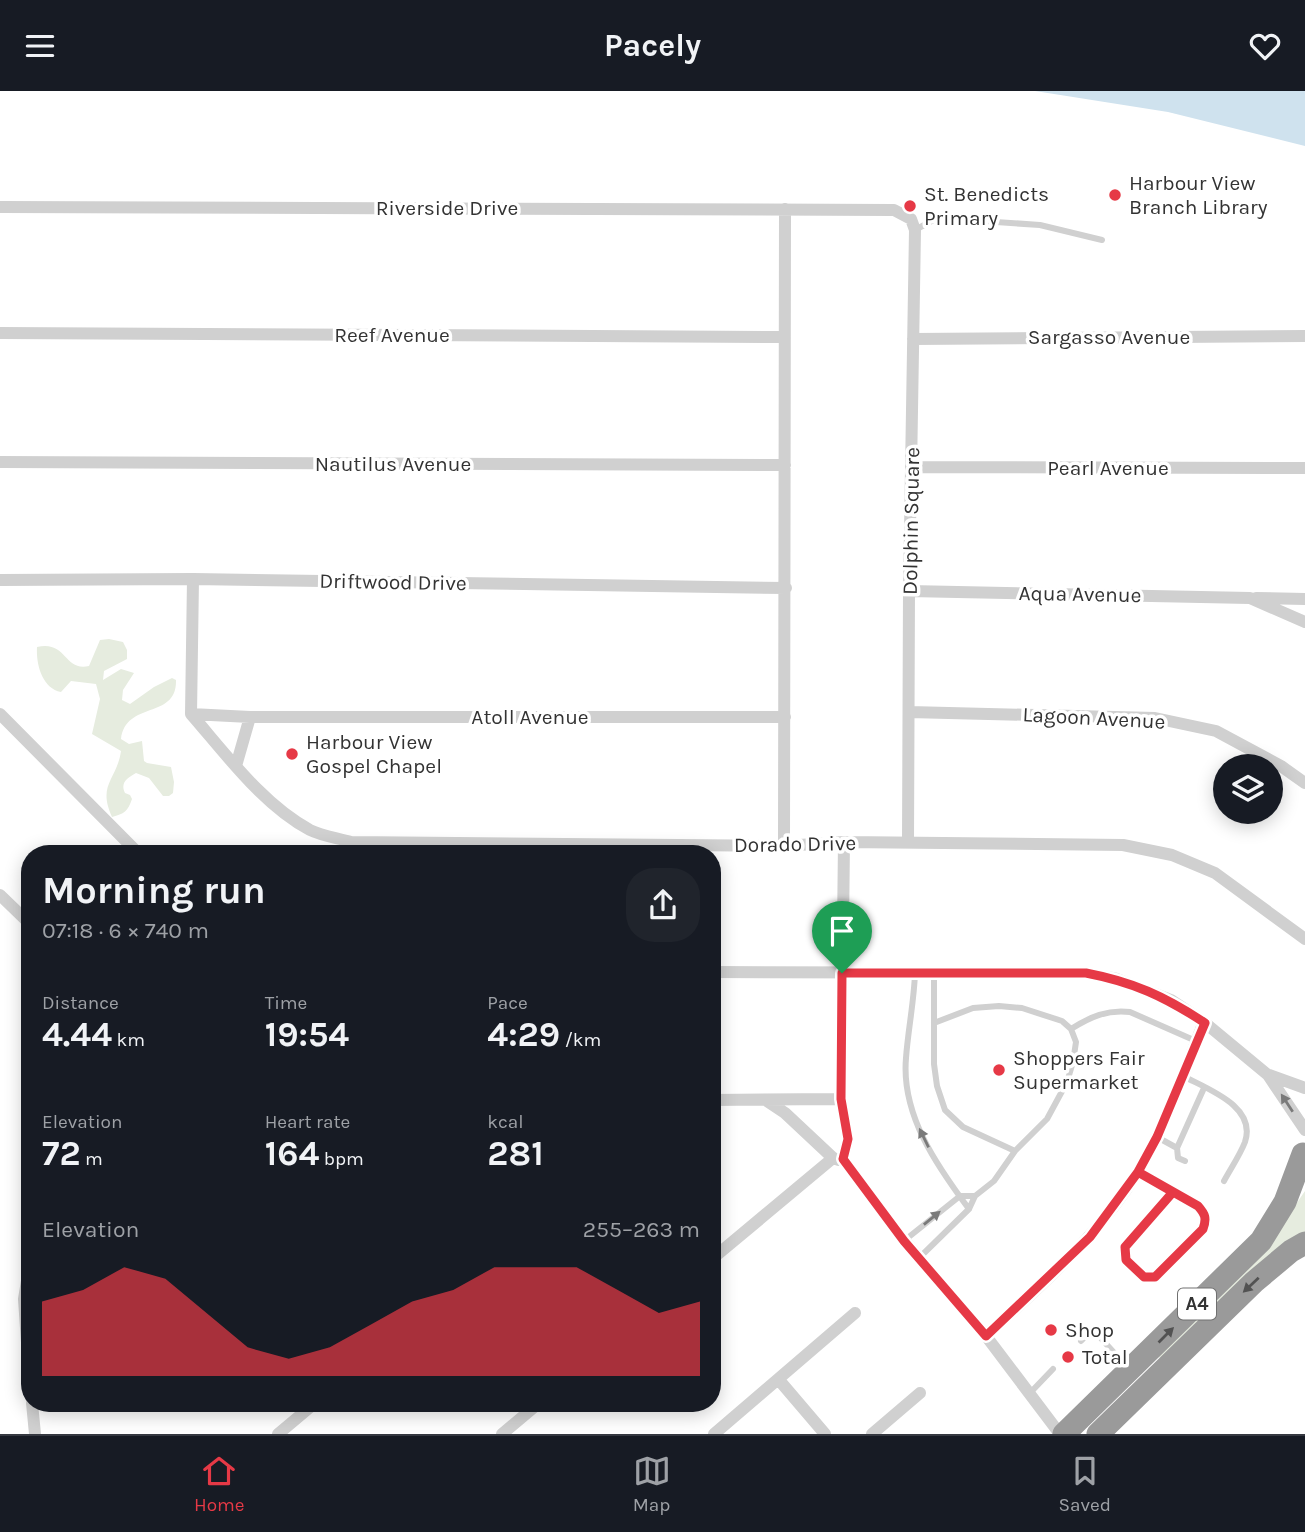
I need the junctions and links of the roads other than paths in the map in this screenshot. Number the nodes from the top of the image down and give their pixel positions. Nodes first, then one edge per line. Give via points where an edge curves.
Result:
1 (0, 207) edge
2 (785, 209) junction
3 (915, 230) junction
4 (1102, 240) dead end
5 (0, 333) edge
6 (1305, 336) edge
7 (783, 337) junction
8 (913, 339) junction
9 (0, 462) edge
10 (785, 465) junction
11 (912, 467) junction
12 (1305, 468) edge
13 (193, 579) junction
14 (0, 580) edge
15 (786, 588) junction
16 (909, 590) junction
17 (1250, 598) junction
18 (1305, 599) edge
19 (1305, 622) edge
20 (909, 712) junction
21 (0, 714) edge
22 (191, 714) junction
23 (250, 717) junction
24 (785, 717) junction
25 (236, 766) junction
26 (1305, 783) edge
27 (844, 842) junction
28 (908, 842) junction
29 (130, 845) edge
30 (676, 845) edge
31 (721, 845) edge
32 (784, 846) junction
33 (0, 895) edge
34 (21, 915) edge
35 (1305, 939) edge
36 (721, 972) edge
37 (842, 973) junction
38 (915, 973) junction
39 (934, 973) junction
40 (934, 1023) junction
41 (1205, 1023) junction
42 (1072, 1029) junction
43 (1197, 1041) junction
44 (1268, 1075) junction
45 (1183, 1076) junction
46 (1204, 1088) junction
47 (1305, 1088) edge
48 (841, 1099) junction
49 (721, 1100) edge
50 (767, 1101) junction
51 (1305, 1131) edge
52 (1157, 1137) junction
53 (1177, 1148) junction
54 (1015, 1151) junction
55 (1304, 1155) edge
56 (838, 1159) junction
57 (1185, 1161) dead end
58 (1138, 1172) junction
59 (1224, 1181) dead end
60 (1173, 1192) junction
61 (960, 1196) junction
62 (975, 1196) junction
63 (969, 1209) junction
64 (904, 1241) junction
65 (1305, 1243) edge
66 (721, 1252) edge
67 (919, 1258) junction
68 (855, 1313) dead end
69 (986, 1336) junction
70 (1081, 1341) dead end
71 (1053, 1369) dead end
72 (1130, 1371) junction
73 (779, 1380) junction
74 (920, 1393) dead end
75 (1029, 1393) junction
76 (33, 1412) edge
77 (304, 1412) edge
78 (528, 1412) edge
79 (35, 1434) edge
80 (278, 1434) edge
81 (502, 1434) edge
82 (714, 1434) edge
83 (825, 1434) edge
84 (872, 1434) edge
85 (1062, 1434) edge
86 (1098, 1434) edge

1 - 2 street, Riverside Drive
2 - 3 street, Riverside Drive via 894,210 911,219
2 - 7 street
3 - 4 lane via 937,218 1040,225
3 - 8 street, Dolphin Square
5 - 7 street, Reef Avenue
6 - 8 street, Sargasso Avenue
7 - 10 street
8 - 11 street, Dolphin Square
9 - 10 street, Nautilus Avenue
10 - 15 street
11 - 12 street, Pearl Avenue
11 - 16 street, Dolphin Square
13 - 14 street, Driftwood Drive
13 - 15 street, Driftwood Drive
13 - 22 street
15 - 24 street
16 - 17 street, Aqua Avenue
16 - 20 street, Dolphin Square
17 - 18 street, Aqua Avenue
17 - 19 street, Aqua Avenue
20 - 26 street, Lagoon Avenue via 1155,718 1216,731
20 - 28 street, Dolphin Square
21 - 29 street
22 - 23 street, Atoll Avenue
22 - 25 street, Dorado Drive
23 - 24 street, Atoll Avenue
23 - 25 street
24 - 32 street
25 - 30 street, Dorado Drive via 279,809 311,831 351,842
27 - 28 street, Dorado Drive
27 - 32 street, Dorado Drive
27 - 37 street
28 - 35 street, Dorado Drive via 1123,845 1172,855 1215,873
31 - 32 street, Dorado Drive
33 - 34 street
36 - 37 street
37 - 38 street
37 - 48 street
38 - 39 street
61 -> 38 lane via 923,1140 908,1094 906,1059
39 - 40 lane
39 - 41 street via 1086,973 1117,979 1171,1000
40 - 42 lane via 973,1008 999,1006 1044,1014
40 - 54 lane via 937,1086 946,1109 963,1127
41 - 43 street
41 - 44 street
42 - 43 lane via 1088,1019 1130,1012
42 - 54 lane via 1076,1042 1067,1082 1047,1119
43 - 45 street
44 - 47 street
51 -> 44 street
45 - 46 lane
45 - 52 street
46 - 53 lane
46 - 59 lane via 1240,1110 1247,1131
48 - 50 street
48 - 56 street via 848,1139
49 - 50 street
50 - 56 street
52 - 53 lane
52 - 58 street
53 - 57 lane via 1178,1158
54 - 62 lane via 994,1181
72 -> 55 highway, A4 via 1261,1241 1285,1202
56 - 64 street
56 - 66 street
58 - 60 lane
58 - 69 street via 1090,1237
60 - 60 lane via 1204,1213 1203,1229 1155,1277 1144,1277 1126,1260 1125,1247
61 - 62 lane
61 - 63 lane
64 -> 61 lane
62 - 63 lane
63 - 67 lane
64 - 67 street
65 -> 86 highway, A4 via 1254,1282
67 - 69 street
68 - 73 street
69 - 75 street
70 - 72 lane via 1089,1333 1098,1335
71 - 75 lane
72 - 85 highway, A4
73 - 82 street
73 - 83 street
74 - 84 street
75 - 85 street
76 - 79 street
77 - 80 street
78 - 81 street

